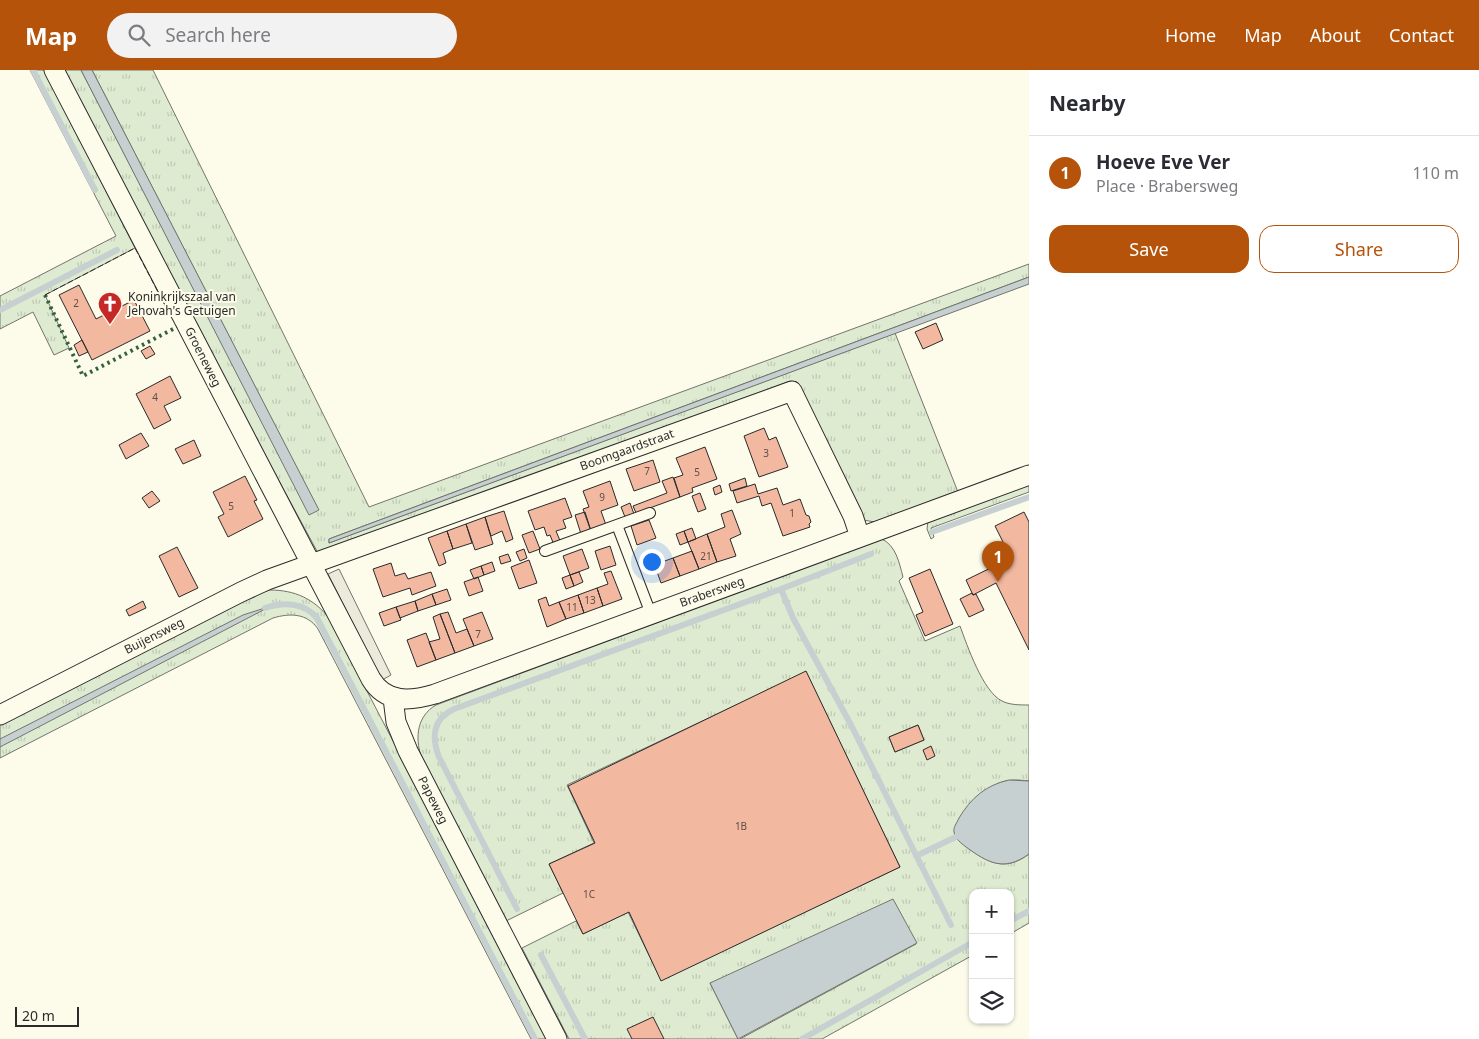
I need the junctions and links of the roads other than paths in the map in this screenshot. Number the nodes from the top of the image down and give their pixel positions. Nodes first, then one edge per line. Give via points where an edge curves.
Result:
1 (54, 70) edge
2 (1029, 475) edge
3 (650, 513) dead end
4 (617, 525) junction
5 (860, 536) junction
6 (545, 551) dead end
7 (311, 565) junction
8 (651, 614) junction
9 (392, 698) junction
10 (0, 715) edge
11 (558, 1039) edge

1 - 7 street, Groeneweg
2 - 5 street, Brabersweg
3 - 4 lane
4 - 6 lane
4 - 8 lane
5 - 7 street, Boomgaardstraat via 792,391
5 - 8 street, Brabersweg
7 - 9 street via 371,679 378,689
7 - 10 street, Buijensweg via 240,592
8 - 9 street, Brabersweg via 435,694 413,699
9 - 11 street, Papeweg via 396,722 408,751

